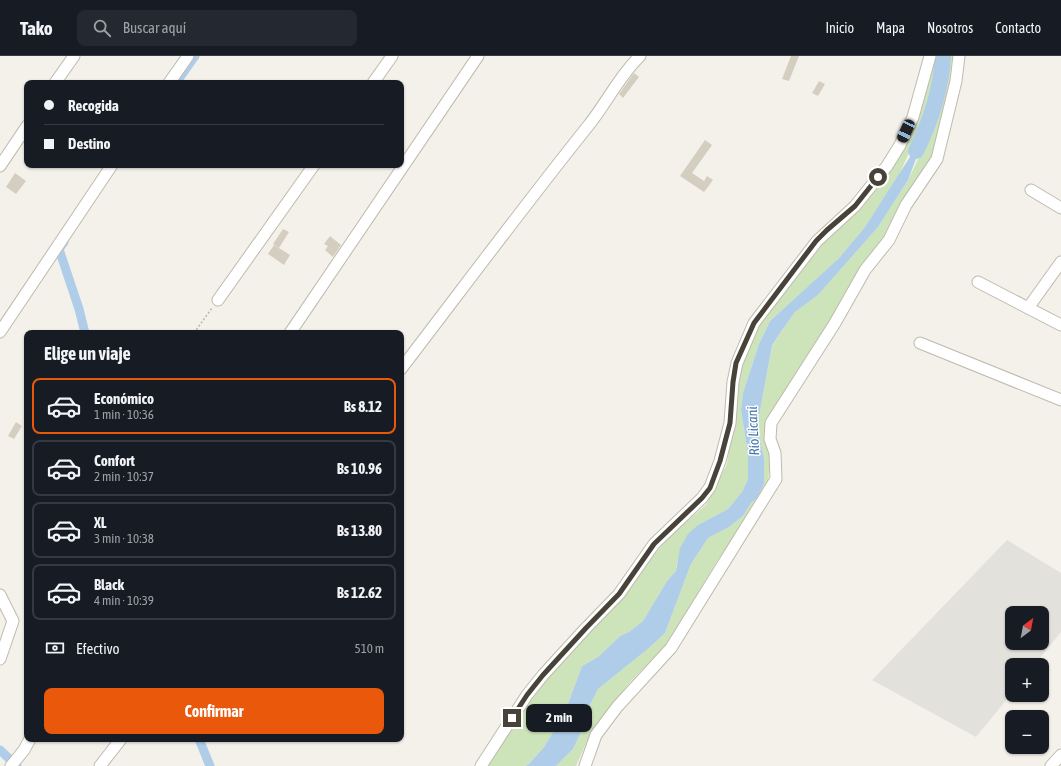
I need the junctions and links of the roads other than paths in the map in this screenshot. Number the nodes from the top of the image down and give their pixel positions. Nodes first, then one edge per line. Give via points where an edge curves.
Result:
1 (74, 56) edge
2 (188, 56) edge
3 (392, 56) edge
4 (478, 56) edge
5 (640, 56) edge
6 (930, 56) edge
7 (959, 56) edge
8 (57, 80) edge
9 (171, 80) edge
10 (375, 80) edge
11 (24, 130) edge
12 (404, 165) edge
13 (0, 166) edge
14 (110, 168) edge
15 (312, 168) edge
16 (402, 168) edge
17 (1030, 190) dead end
18 (1061, 208) edge
19 (1061, 262) edge
20 (978, 282) dead end
21 (218, 300) road end
22 (1028, 308) junction
23 (1061, 325) edge
24 (292, 330) edge
25 (0, 332) edge
26 (920, 343) dead end
27 (404, 365) edge
28 (1061, 400) edge
29 (0, 594) edge
30 (0, 658) edge
31 (28, 742) edge
32 (119, 742) edge
33 (1061, 756) edge
34 (12, 766) edge
35 (100, 766) edge
36 (481, 766) edge
37 (584, 766) edge
38 (1051, 766) edge

1 - 8 street
2 - 9 street
3 - 10 street
4 - 12 street
5 - 27 street
6 - 36 street via 913,117 887,166 855,206 816,241 748,334 736,363 730,423 710,488 654,544 619,594 543,675
7 - 37 street via 956,81 938,159 906,205 889,240 865,270 836,323 771,422 770,439 775,453 776,479 671,648 617,707 596,735
11 - 13 street
14 - 25 street
15 - 21 street
16 - 24 street
17 - 18 street
19 - 22 street
20 - 22 street
22 - 23 street
26 - 28 street
29 - 30 street via 13,621
31 - 34 street
32 - 35 street
33 - 38 street

